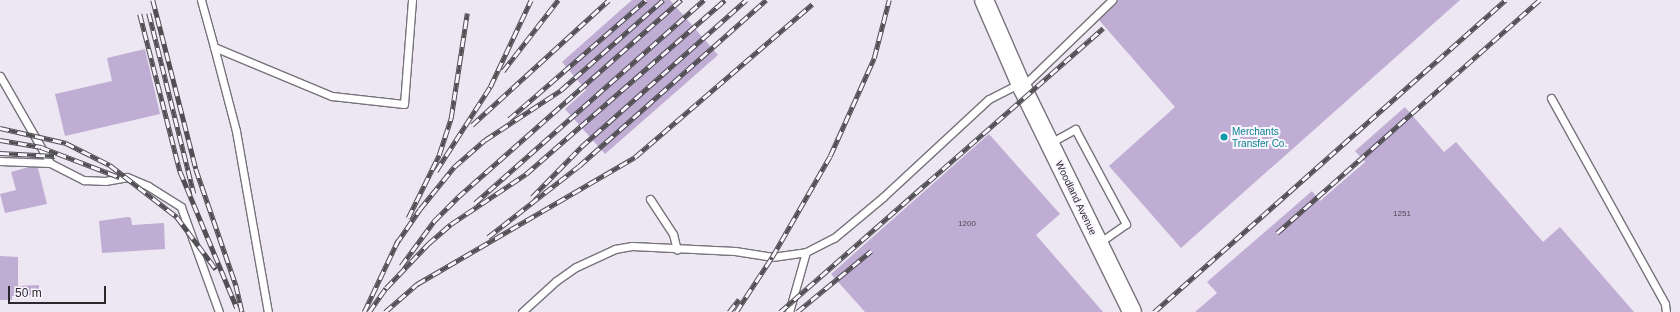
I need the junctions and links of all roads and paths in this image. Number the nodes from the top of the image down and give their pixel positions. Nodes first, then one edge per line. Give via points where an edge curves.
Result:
1 (201, 0) edge
2 (412, 0) edge
3 (984, 0) edge
4 (1112, 0) edge
5 (214, 47) junction
6 (0, 76) edge
7 (1022, 85) junction
8 (1551, 98) dead end
9 (1050, 143) junction
10 (0, 161) edge
11 (50, 163) junction
12 (650, 200) dead end
13 (1098, 244) junction
14 (677, 250) junction
15 (806, 252) junction
16 (219, 312) edge
17 (268, 312) edge
18 (522, 312) edge
19 (789, 312) edge
20 (1132, 312) edge
21 (1666, 312) edge

1 - 5 lane
2 - 5 lane via 404,104 332,96
3 - 7 street, Woodland Avenue
4 - 7 lane
5 - 17 lane via 236,131
6 - 11 lane
7 - 9 street, Woodland Avenue
7 - 15 lane via 989,99 883,197 834,238
8 - 21 lane via 1665,304
9 - 13 street, Woodland Avenue
9 - 13 lane via 1075,129 1126,224
10 - 11 lane
11 - 16 lane via 84,180 105,181 127,177 148,186 181,207
12 - 14 lane via 673,234
13 - 20 street, Woodland Avenue
14 - 15 lane via 735,251 772,257
14 - 18 lane via 632,246 594,257 556,281
15 - 19 lane

